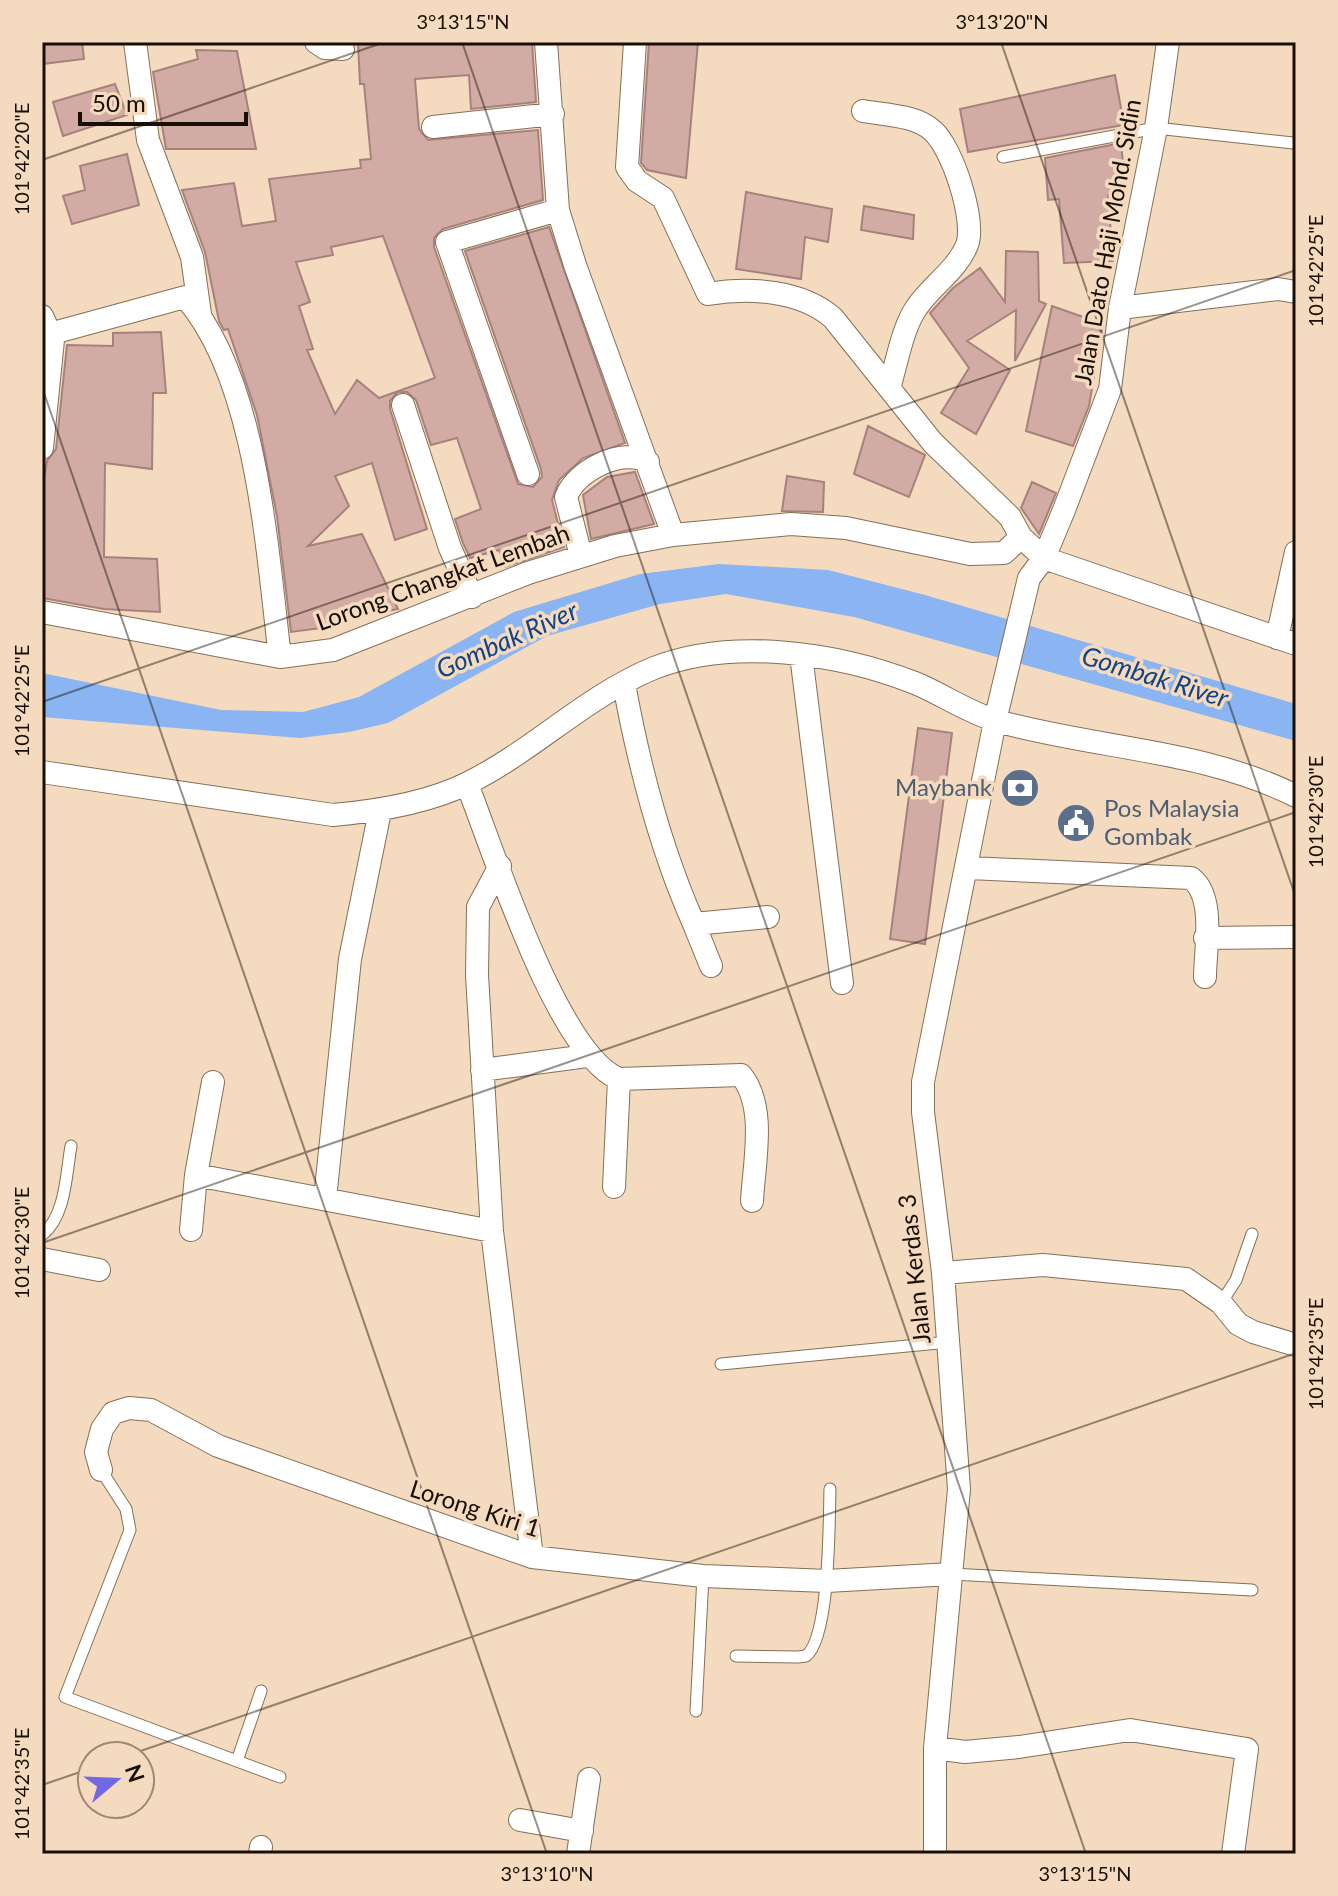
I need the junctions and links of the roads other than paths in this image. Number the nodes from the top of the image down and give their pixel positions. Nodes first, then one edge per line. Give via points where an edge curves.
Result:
1 (135, 42) edge
2 (316, 42) edge
3 (546, 42) edge
4 (635, 42) edge
5 (1168, 42) edge
6 (343, 49) dead end
7 (863, 111) dead end
8 (553, 114) junction
9 (433, 127) dead end
10 (1156, 128) junction
11 (1293, 143) dead end
12 (1003, 157) dead end
13 (558, 210) junction
14 (1296, 292) edge
15 (1120, 308) junction
16 (200, 314) junction
17 (47, 324) edge
18 (42, 363) edge
19 (889, 388) junction
20 (403, 405) dead end
21 (42, 448) edge
22 (648, 462) junction
23 (528, 474) dead end
24 (673, 535) junction
25 (1021, 537) junction
26 (1296, 552) edge
27 (581, 556) junction
28 (1044, 558) junction
29 (1029, 578) joint
30 (472, 597) junction
31 (42, 612) edge
32 (1287, 641) edge
33 (801, 655) junction
34 (280, 657) junction
35 (624, 684) junction
36 (995, 721) junction
37 (42, 773) edge
38 (467, 784) junction
39 (1296, 796) edge
40 (380, 811) junction
41 (500, 866) junction
42 (969, 868) junction
43 (768, 917) dead end
44 (694, 924) junction
45 (1296, 937) edge
46 (1205, 938) junction
47 (711, 966) dead end
48 (1205, 977) dead end
49 (842, 983) dead end
50 (587, 1056) junction
51 (482, 1070) junction
52 (619, 1079) junction
53 (213, 1082) dead end
54 (71, 1146) dead end
55 (196, 1175) junction
56 (614, 1187) dead end
57 (325, 1199) junction
58 (752, 1201) dead end
59 (191, 1230) dead end
60 (492, 1231) junction
61 (1252, 1234) dead end
62 (42, 1235) edge
63 (42, 1259) edge
64 (99, 1270) dead end
65 (943, 1273) junction
66 (1221, 1303) junction
67 (949, 1342) junction
68 (1296, 1345) edge
69 (721, 1364) dead end
70 (101, 1470) joint
71 (830, 1489) dead end
72 (532, 1557) junction
73 (951, 1574) junction
74 (703, 1576) junction
75 (827, 1581) junction
76 (1252, 1590) dead end
77 (736, 1656) dead end
78 (261, 1691) dead end
79 (696, 1711) dead end
80 (935, 1748) junction
81 (237, 1761) junction
82 (280, 1777) dead end
83 (589, 1779) dead end
84 (520, 1820) dead end
85 (582, 1831) junction
86 (578, 1854) edge
87 (935, 1854) edge
88 (1233, 1854) edge

1 - 16 street via 148,140 192,257
2 - 6 street
3 - 8 street
4 - 19 street via 627,167 637,181 663,198 708,294 797,296 816,303
5 - 10 street, Jalan Dato Haji Mohd. Sidin
7 - 19 street via 908,118 933,131 949,156 969,216 968,244 915,309
8 - 9 street
8 - 13 street
10 - 11 lane
10 - 12 lane
10 - 15 street, Jalan Dato Haji Mohd. Sidin
13 - 22 street
13 - 23 street via 447,242
14 - 15 street via 1278,289
15 - 28 street, Jalan Dato Haji Mohd. Sidin via 1110,389
16 - 17 street via 185,297
16 - 34 street via 219,347 255,464
17 - 18 lane
17 - 21 street
19 - 25 street via 943,454 1010,517
20 - 30 street via 450,548
22 - 24 street
22 - 27 street via 638,457 613,460 568,489
24 - 25 street, Lorong Changkat Lembah via 791,524 905,539 970,554 1004,553
24 - 27 street, Lorong Changkat Lembah
25 - 28 street
26 - 32 street
27 - 30 street, Lorong Changkat Lembah
28 - 29 street, Jalan Dato Haji Mohd. Sidin
28 - 32 street
29 - 36 street, Jalan Kerdas 3
30 - 34 street, Lorong Changkat Lembah via 333,650
31 - 34 street, Lorong Changkat Lembah
33 - 35 street via 692,656
33 - 36 street via 892,675
33 - 49 street
35 - 38 street
35 - 44 street via 649,797
36 - 39 street via 1199,762
36 - 42 street, Jalan Kerdas 3
37 - 40 street via 333,815
38 - 40 street
38 - 41 street
40 - 57 street via 350,959
41 - 50 street via 540,967
41 - 51 street via 478,907 475,938
42 - 46 street via 1191,878 1200,884 1205,900
42 - 65 street, Jalan Kerdas 3 via 923,1082
43 - 44 street
44 - 47 street
45 - 46 street
46 - 48 street
50 - 51 street
50 - 52 street
51 - 60 street
52 - 56 street
52 - 58 street via 741,1075 752,1089 756,1109
53 - 55 street
54 - 62 lane via 58,1212
55 - 57 street
55 - 59 street
57 - 60 street
60 - 72 street
61 - 66 lane via 1236,1280
63 - 64 street
65 - 66 street via 1043,1265 1154,1274 1186,1279
65 - 67 street, Jalan Kerdas 3
66 - 68 street via 1238,1324
67 - 69 lane
67 - 73 street, Jalan Kerdas 3 via 959,1489
70 - 72 street, Lorong Kiri 1 via 96,1452 113,1413 151,1410 218,1446
70 - 81 lane via 126,1509 130,1530 65,1697
71 - 75 lane
72 - 74 street, Lorong Kiri 1
73 - 75 street, Lorong Kiri 1
73 - 76 lane
73 - 80 street, Jalan Kerdas 3
74 - 75 street, Lorong Kiri 1
74 - 79 lane
75 - 77 lane via 811,1653
78 - 81 lane
80 - 87 street, Jalan Kerdas 3
80 - 88 street via 965,1752 1130,1730 1247,1749
81 - 82 lane
83 - 85 street
84 - 85 street
85 - 86 street

